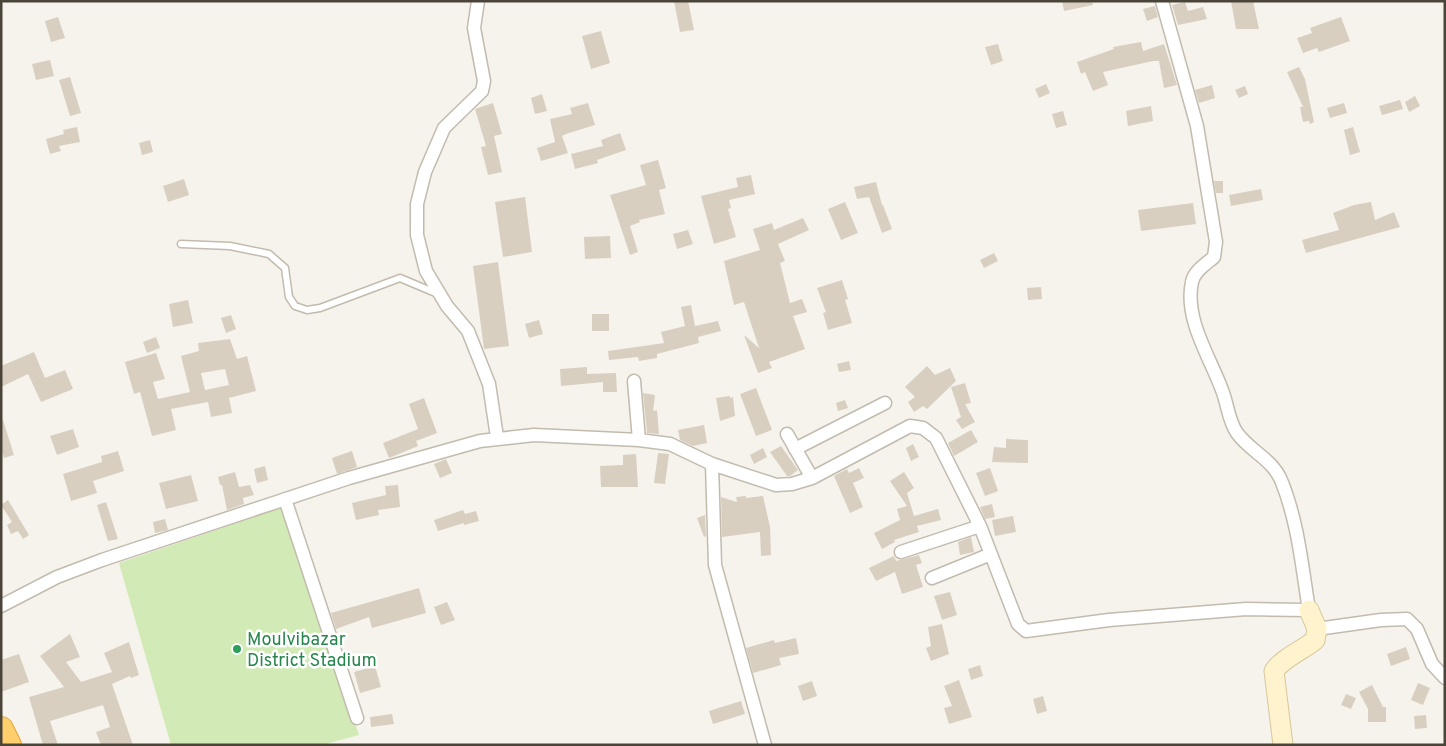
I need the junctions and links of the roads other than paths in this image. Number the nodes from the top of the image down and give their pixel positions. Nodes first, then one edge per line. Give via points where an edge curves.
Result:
1 (478, 1) edge
2 (1162, 1) edge
3 (181, 244) dead end
4 (442, 296) junction
5 (634, 381) dead end
6 (885, 403) dead end
7 (787, 434) dead end
8 (497, 437) junction
9 (639, 440) junction
10 (795, 449) junction
11 (712, 464) junction
12 (812, 478) junction
13 (285, 500) junction
14 (980, 526) junction
15 (901, 552) dead end
16 (991, 554) junction
17 (932, 578) dead end
18 (1, 606) edge
19 (1310, 610) junction
20 (1317, 629) junction
21 (1445, 678) edge
22 (357, 718) dead end
23 (1, 729) edge
24 (9, 745) edge
25 (765, 745) edge
26 (1283, 745) edge

1 - 4 street via 474,28 484,81 482,91 444,128 425,172 417,204 417,236 426,271
2 - 19 street via 1197,126 1216,242 1214,257 1192,279 1192,310 1230,420 1238,434 1267,460 1280,477 1290,503
3 - 4 lane via 230,246 269,254 286,268 289,297 295,306 307,310 400,278
4 - 8 street via 468,331 489,384
5 - 9 street
6 - 10 street
7 - 10 street
8 - 9 street
8 - 13 street via 349,478
9 - 11 street via 670,444
10 - 12 street
11 - 12 street via 776,485
11 - 25 street via 715,565
12 - 14 street via 910,426 923,428 936,438
13 - 18 street via 102,560 57,577
13 - 22 street
14 - 15 street
14 - 16 street
16 - 17 street
16 - 19 street via 1018,624 1026,631 1109,620 1246,609
19 - 20 street
20 - 21 street via 1407,619 1417,629 1432,664
20 - 26 street via 1315,640 1281,662 1274,671
23 - 24 highway

